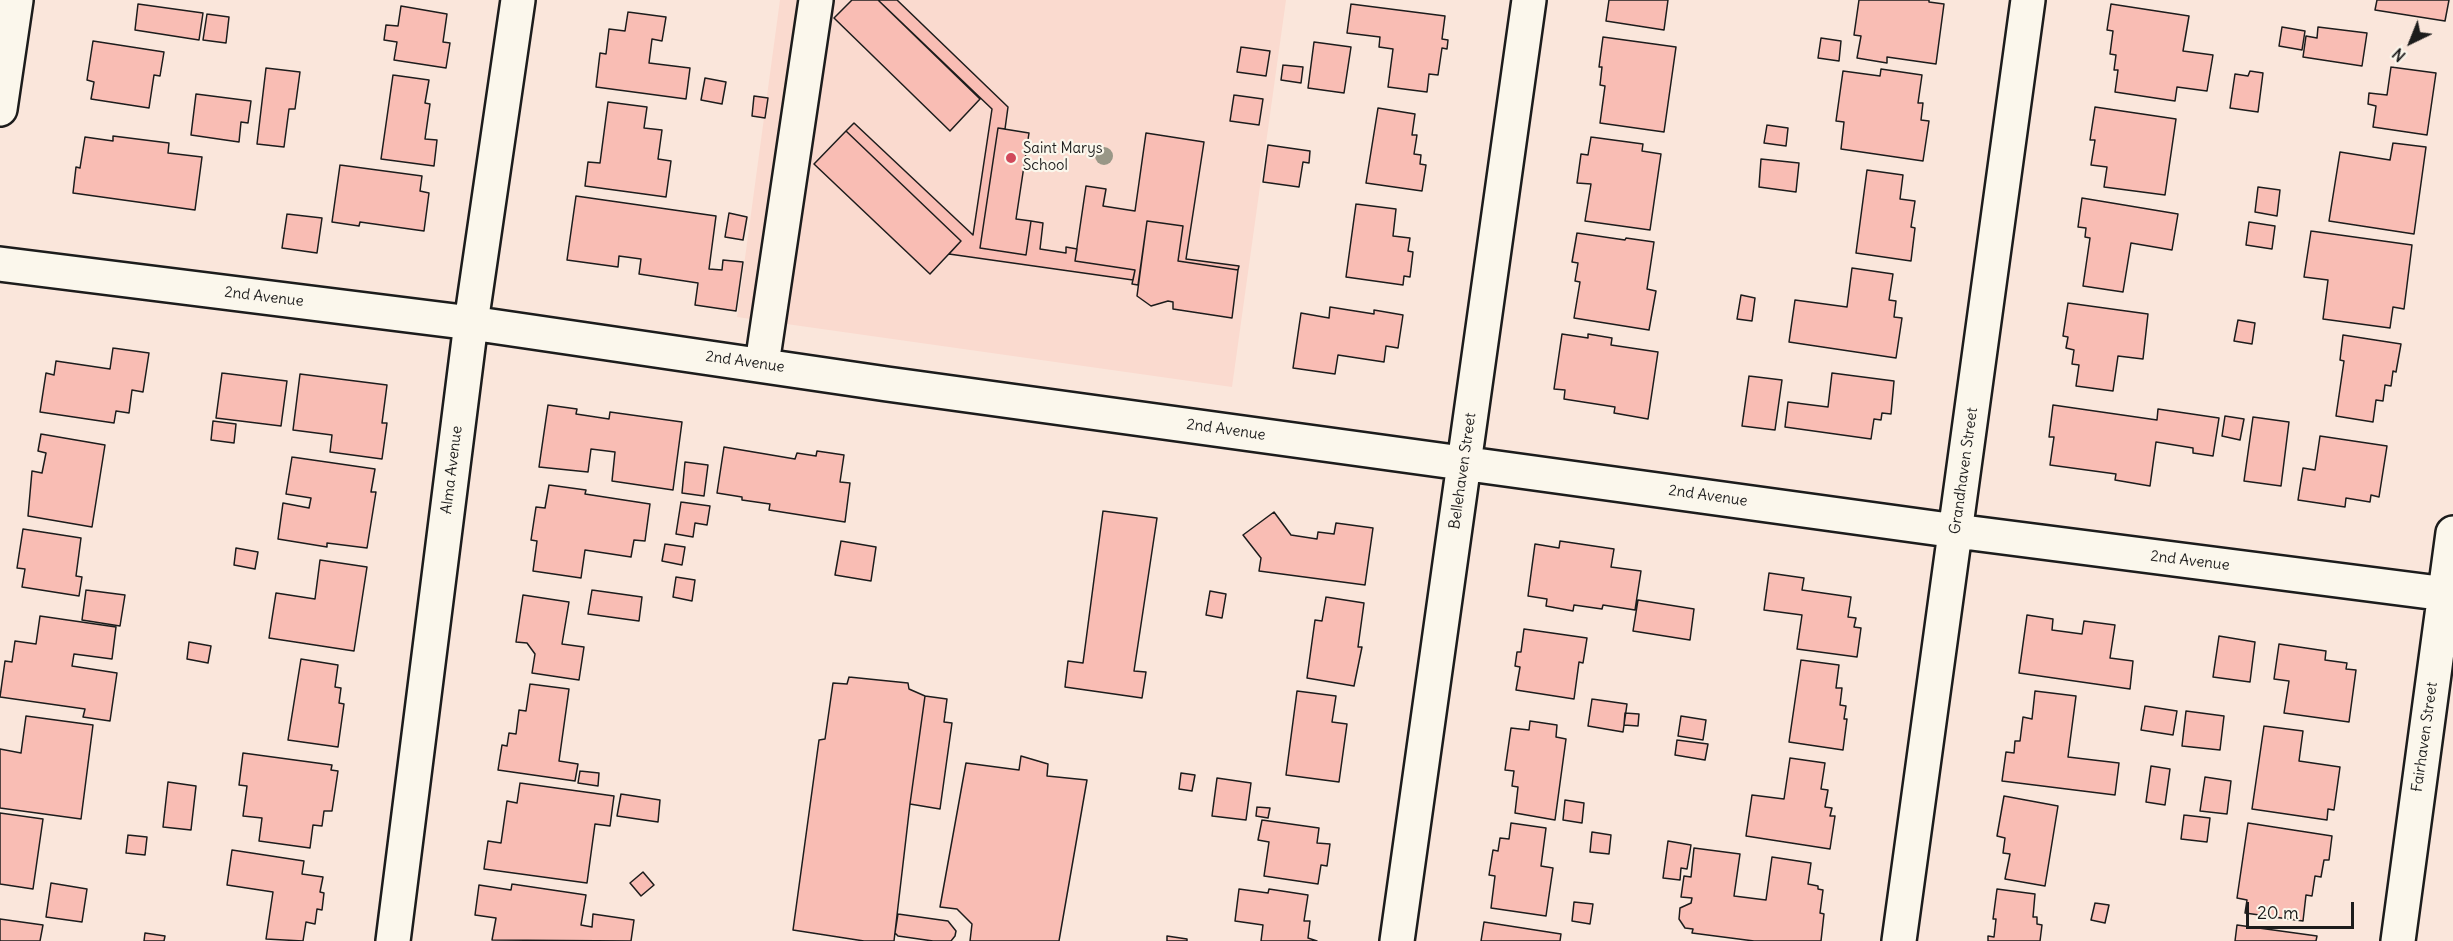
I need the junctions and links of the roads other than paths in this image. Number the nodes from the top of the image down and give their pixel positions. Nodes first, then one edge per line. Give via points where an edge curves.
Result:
1 (16, 0) edge
2 (518, 0) edge
3 (816, 0) edge
4 (1528, 0) edge
5 (2028, 0) edge
6 (0, 109) edge
7 (0, 264) edge
8 (471, 323) junction
9 (762, 364) junction
10 (1465, 462) junction
11 (1956, 531) junction
12 (2453, 533) edge
13 (2449, 595) edge
14 (393, 941) edge
15 (1397, 941) edge
16 (1899, 941) edge
17 (2397, 941) edge

1 - 6 street
2 - 8 street, Alma Avenue
3 - 9 street
4 - 10 street, Bellehaven Street
5 - 11 street, Grandhaven Street
7 - 8 street, 2nd Avenue
8 - 9 street, 2nd Avenue
8 - 14 street, Alma Avenue
9 - 10 street, 2nd Avenue
10 - 11 street, 2nd Avenue
10 - 15 street, Bellehaven Street
11 - 13 street, 2nd Avenue
11 - 16 street, Grandhaven Street
12 - 13 street, Fairhaven Street
13 - 17 street, Fairhaven Street

